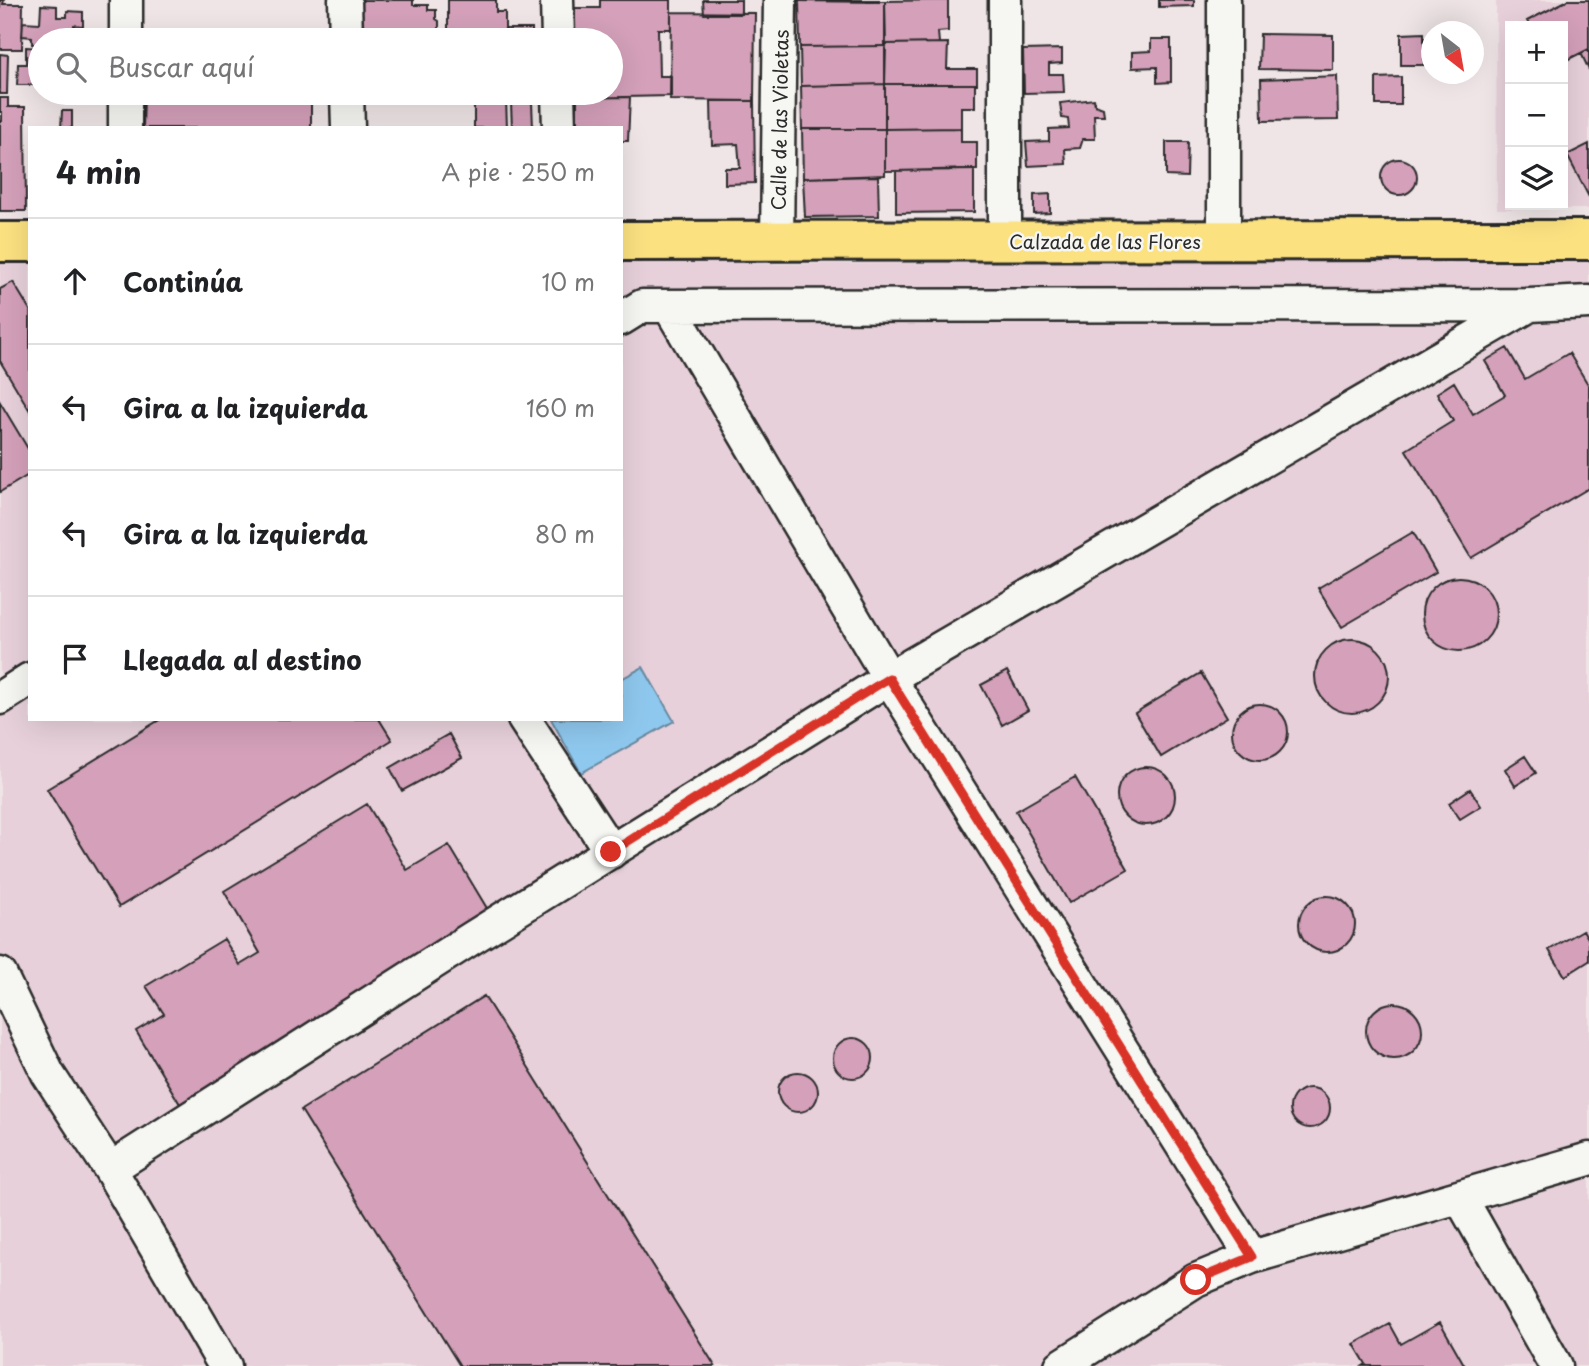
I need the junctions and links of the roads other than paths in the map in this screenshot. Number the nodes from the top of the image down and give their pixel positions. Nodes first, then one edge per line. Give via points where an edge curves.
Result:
1 (127, 0) edge
2 (345, 0) edge
3 (557, 0) edge
4 (780, 0) edge
5 (1005, 0) edge
6 (1224, 0) edge
7 (126, 28) edge
8 (346, 28) edge
9 (558, 28) edge
10 (125, 105) edge
11 (347, 105) edge
12 (558, 105) edge
13 (125, 126) edge
14 (348, 126) edge
15 (559, 126) edge
16 (1589, 240) edge
17 (623, 241) edge
18 (777, 241) junction
19 (1005, 241) junction
20 (1224, 241) junction
21 (0, 242) edge
22 (28, 242) edge
23 (1589, 302) edge
24 (1530, 305) junction
25 (669, 306) junction
26 (623, 318) edge
27 (889, 678) junction
28 (28, 680) edge
29 (0, 698) edge
30 (525, 721) edge
31 (611, 852) junction
32 (0, 974) edge
33 (1589, 1159) edge
34 (110, 1169) junction
35 (1460, 1196) junction
36 (1252, 1257) junction
37 (225, 1366) edge
38 (1061, 1366) edge
39 (1556, 1366) edge

1 - 7 street
2 - 8 street
3 - 9 street
4 - 18 street, Calle de las Violetas
5 - 19 street
6 - 20 street
10 - 13 street
11 - 14 street
12 - 15 street
16 - 20 main road, Calzada de las Flores
17 - 18 main road, Calzada de las Flores
18 - 19 main road, Calzada de las Flores
19 - 20 main road, Calzada de las Flores
21 - 22 main road
23 - 24 street
24 - 25 street
24 - 27 street
25 - 26 street via 642,306
25 - 27 street
27 - 31 street
27 - 36 street
28 - 29 street
30 - 31 street
31 - 34 street
32 - 34 street via 48,1074
33 - 35 street
34 - 37 street
35 - 36 street
35 - 39 street
36 - 38 street via 1196,1280

